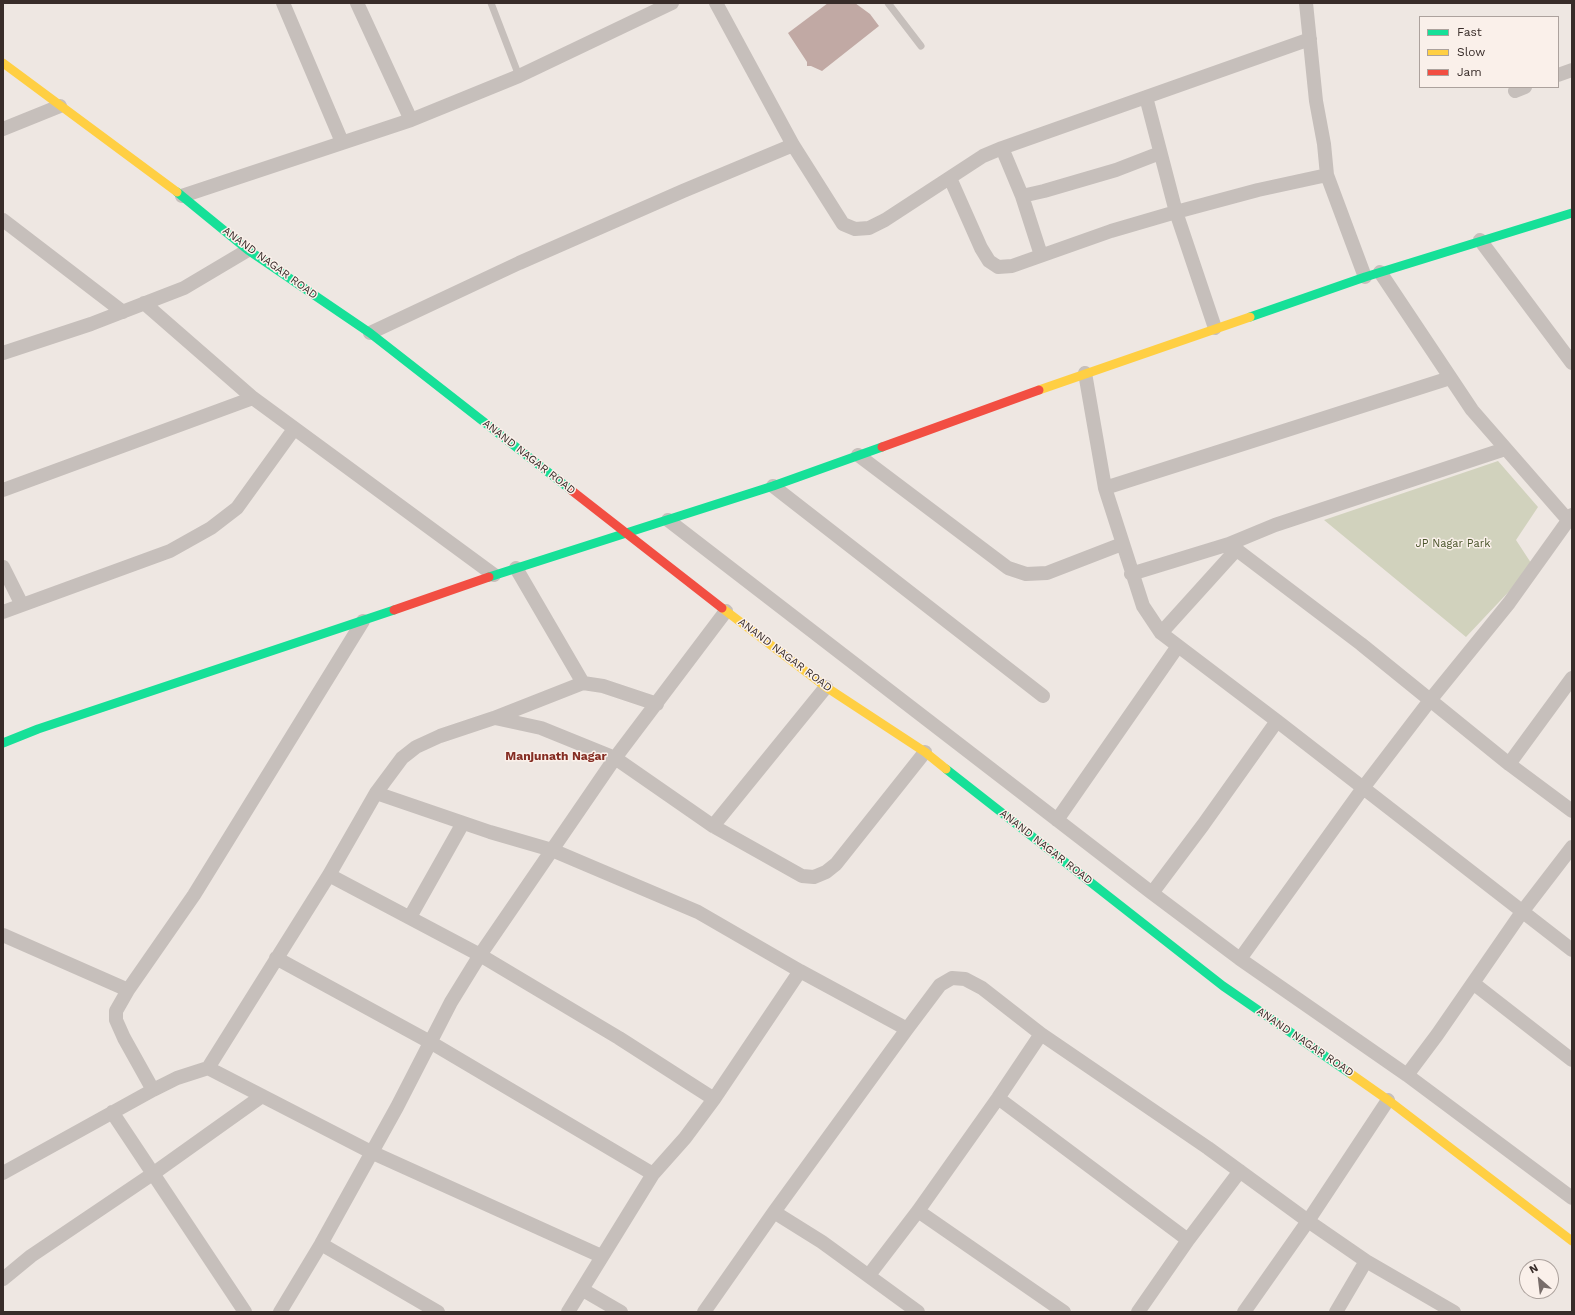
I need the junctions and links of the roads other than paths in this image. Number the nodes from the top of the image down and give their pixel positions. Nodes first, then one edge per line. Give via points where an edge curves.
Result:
1 (283, 3) edge
2 (357, 3) edge
3 (491, 3) edge
4 (672, 3) edge
5 (716, 3) edge
6 (888, 3) edge
7 (1306, 3) edge
8 (1310, 39) junction
9 (921, 46) dead end
10 (3, 63) edge
11 (1572, 70) edge
12 (1559, 75) edge
13 (519, 76) junction
14 (1146, 97) junction
15 (60, 106) junction
16 (411, 120) junction
17 (3, 129) edge
18 (342, 142) junction
19 (793, 145) junction
20 (1002, 148) junction
21 (1160, 153) junction
22 (1327, 175) junction
23 (950, 178) junction
24 (182, 196) junction
25 (1022, 196) junction
26 (1176, 212) junction
27 (1572, 212) edge
28 (3, 220) edge
29 (1480, 240) junction
30 (248, 250) junction
31 (1041, 255) junction
32 (1380, 272) junction
33 (1364, 277) junction
34 (144, 303) junction
35 (123, 312) junction
36 (1215, 328) junction
37 (370, 333) junction
38 (1567, 347) edge
39 (3, 353) edge
40 (1572, 363) edge
41 (1085, 373) junction
42 (1450, 378) junction
43 (253, 398) junction
44 (294, 429) junction
45 (1505, 449) junction
46 (858, 454) junction
47 (773, 486) junction
48 (1105, 488) junction
49 (3, 490) edge
50 (1570, 518) edge
51 (668, 520) junction
52 (627, 534) junction
53 (1122, 544) junction
54 (1233, 546) junction
55 (3, 568) edge
56 (516, 568) junction
57 (1131, 574) junction
58 (494, 575) junction
59 (22, 605) junction
60 (726, 611) junction
61 (3, 612) edge
62 (363, 621) junction
63 (1160, 633) junction
64 (1178, 646) junction
65 (1572, 678) edge
66 (583, 683) junction
67 (826, 687) junction
68 (1043, 696) dead end
69 (1431, 699) junction
70 (657, 704) junction
71 (494, 718) junction
72 (1277, 720) junction
73 (3, 743) edge
74 (925, 752) junction
75 (616, 758) junction
76 (1509, 764) junction
77 (1363, 788) junction
78 (376, 793) junction
79 (1572, 811) edge
80 (1057, 820) junction
81 (463, 823) junction
82 (713, 826) junction
83 (1572, 847) edge
84 (552, 850) junction
85 (330, 875) junction
86 (1152, 893) junction
87 (1522, 912) junction
88 (410, 917) junction
89 (3, 935) edge
90 (1572, 950) edge
91 (480, 955) junction
92 (276, 958) junction
93 (1240, 958) junction
94 (800, 971) junction
95 (1473, 983) junction
96 (128, 990) junction
97 (907, 1029) junction
98 (1041, 1034) junction
99 (430, 1042) junction
100 (1572, 1060) edge
101 (208, 1068) junction
102 (1407, 1076) junction
103 (153, 1090) junction
104 (262, 1096) junction
105 (998, 1098) junction
106 (714, 1099) junction
107 (1388, 1100) junction
108 (112, 1112) junction
109 (371, 1152) junction
110 (1240, 1171) junction
111 (3, 1173) edge
112 (154, 1173) junction
113 (652, 1174) junction
114 (1572, 1198) edge
115 (918, 1211) junction
116 (774, 1212) junction
117 (1308, 1221) junction
118 (1188, 1240) junction
119 (1572, 1241) edge
120 (320, 1244) junction
121 (601, 1256) junction
122 (1366, 1261) junction
123 (869, 1275) junction
124 (3, 1279) edge
125 (583, 1290) junction
126 (708, 1310) edge
127 (245, 1312) edge
128 (280, 1312) edge
129 (438, 1312) edge
130 (568, 1312) edge
131 (621, 1312) edge
132 (918, 1312) edge
133 (1064, 1312) edge
134 (1138, 1312) edge
135 (1244, 1312) edge
136 (1336, 1312) edge
137 (1454, 1312) edge

1 - 18 street
2 - 16 street
3 - 13 lane
4 - 13 street
5 - 19 street
6 - 9 lane
7 - 8 street
8 - 14 street
8 - 22 street
10 - 15 street, ANAND NAGAR ROAD
11 - 12 street
13 - 16 street
14 - 20 street
14 - 21 street
15 - 17 street
15 - 24 street, ANAND NAGAR ROAD
16 - 18 street
18 - 24 street
19 - 23 street via 843,224 855,229 870,228 885,220
19 - 37 street via 519,263
20 - 23 street via 983,156
20 - 25 street
21 - 25 street via 1116,170
21 - 26 street
22 - 26 street
22 - 33 street
23 - 31 street via 989,261 998,266 1012,266
24 - 30 street, ANAND NAGAR ROAD
25 - 31 street
26 - 31 street
26 - 36 street
27 - 29 street
28 - 35 street
29 - 32 street
29 - 38 street
30 - 34 street via 184,288
30 - 37 street, ANAND NAGAR ROAD
32 - 33 street
32 - 42 street
33 - 36 street
34 - 35 street
34 - 43 street
35 - 39 street
36 - 41 street
37 - 52 street, ANAND NAGAR ROAD
38 - 40 street
41 - 46 street
41 - 48 street
42 - 45 street via 1472,410
42 - 48 street
43 - 44 street
43 - 49 street
44 - 58 street
44 - 59 street via 237,508 211,528 170,551
45 - 50 street
45 - 54 street via 1275,525
46 - 47 street
46 - 53 street via 1008,568 1026,574 1047,572
47 - 51 street
47 - 68 street
48 - 53 street
50 - 69 street via 1509,604
51 - 52 street
51 - 80 street
52 - 56 street
52 - 60 street, ANAND NAGAR ROAD
53 - 57 street
54 - 57 street
54 - 63 street
54 - 69 street
55 - 59 street
56 - 58 street
56 - 66 street
57 - 63 street via 1143,606
58 - 62 street
59 - 61 street
60 - 67 street, ANAND NAGAR ROAD
60 - 70 street
62 - 73 street via 38,729
62 - 96 street via 194,895
63 - 64 street
64 - 72 street
64 - 80 street
65 - 76 street
66 - 70 street via 603,686
66 - 71 street
67 - 74 street, ANAND NAGAR ROAD
67 - 82 street
69 - 76 street
69 - 77 street
70 - 75 street
71 - 75 street via 541,728
71 - 78 street via 416,747 402,758
72 - 77 street
72 - 86 street
74 - 82 street via 836,864 814,877 802,876
74 - 107 street, ANAND NAGAR ROAD via 1223,986
75 - 82 street
75 - 84 street
76 - 79 street
77 - 87 street
77 - 93 street
78 - 81 street
78 - 85 street
80 - 86 street
81 - 84 street
81 - 88 street
83 - 87 street
84 - 91 street
84 - 94 street via 698,912
85 - 88 street
85 - 92 street
86 - 93 street
87 - 90 street
87 - 95 street
88 - 91 street
89 - 96 street
91 - 99 street
91 - 106 street via 619,1038
92 - 99 street
92 - 101 street
93 - 102 street
94 - 97 street
94 - 106 street
95 - 100 street
95 - 102 street
96 - 103 street via 116,1011 116,1020
97 - 98 street via 940,985 952,978 966,979 982,988
97 - 116 street
98 - 105 street
98 - 110 street
99 - 109 street via 397,1108
99 - 113 street
101 - 103 street via 177,1078
101 - 104 street
102 - 114 street
103 - 108 street
104 - 109 street
104 - 112 street
105 - 115 street
105 - 118 street
106 - 113 street via 685,1138
107 - 117 street
107 - 119 street, ANAND NAGAR ROAD
108 - 111 street
108 - 112 street
109 - 120 street
109 - 121 street
110 - 117 street
110 - 118 street
112 - 124 street via 31,1256
112 - 127 street
113 - 121 street
115 - 123 street
115 - 133 street
116 - 123 street
116 - 126 street
117 - 122 street
117 - 135 street
118 - 134 street
120 - 128 street
120 - 129 street
121 - 125 street
122 - 136 street
122 - 137 street
123 - 132 street
125 - 130 street
125 - 131 street

